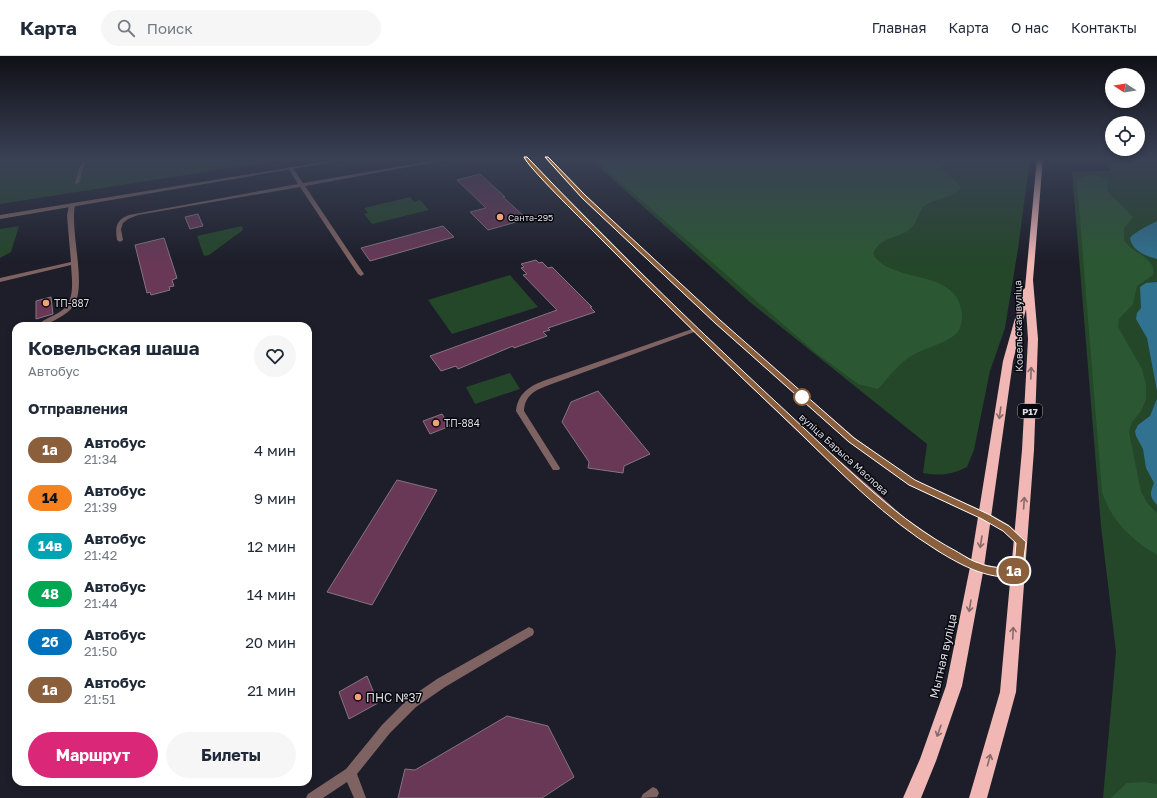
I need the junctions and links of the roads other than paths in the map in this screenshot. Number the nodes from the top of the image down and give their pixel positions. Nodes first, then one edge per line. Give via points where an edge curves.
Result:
1 (145, 193) edge
2 (257, 193) edge
3 (305, 193) edge
4 (560, 193) edge
5 (580, 193) edge
6 (1037, 193) edge
7 (72, 205) junction
8 (0, 217) edge
9 (120, 240) dead end
10 (74, 263) junction
11 (362, 274) dead end
12 (0, 280) edge
13 (1029, 280) junction
14 (47, 322) edge
15 (695, 330) junction
16 (556, 468) dead end
17 (985, 516) junction
18 (1021, 542) junction
19 (977, 567) junction
20 (1019, 571) junction
21 (529, 632) dead end
22 (350, 773) junction
23 (312, 798) edge
24 (360, 798) edge
25 (912, 798) edge
26 (978, 798) edge

1 - 7 street
2 - 9 street via 137,214 119,222 117,226
3 - 11 street
4 - 15 main road, вуліца Барыса Маслова
5 - 17 main road, вуліца Барыса Маслова via 717,322 852,440 912,483
6 - 13 highway, Ковельская вуліца / Р17
7 - 8 street
7 - 10 street via 70,216
10 - 12 street
10 - 14 street via 76,291 72,303
13 -> 17 highway, Р17 via 1008,361
18 -> 13 highway, Ковельская вуліца / Р17 via 1032,340
15 - 16 street via 540,385 524,395 520,411
15 - 19 main road, вуліца Барыса Маслова via 900,520 941,548
17 - 18 main road, вуліца Барыса Маслова via 1006,528
17 -> 19 highway, Мытная вуліца / Р17
18 - 20 highway, Р17
19 - 20 main road, вуліца Барыса Маслова via 1000,572
19 -> 25 highway, Мытная вуліца / Р17 via 954,686
26 -> 20 highway, Р17 via 1008,692
21 - 22 street via 440,683 412,703 386,729
22 - 23 street
22 - 24 street

